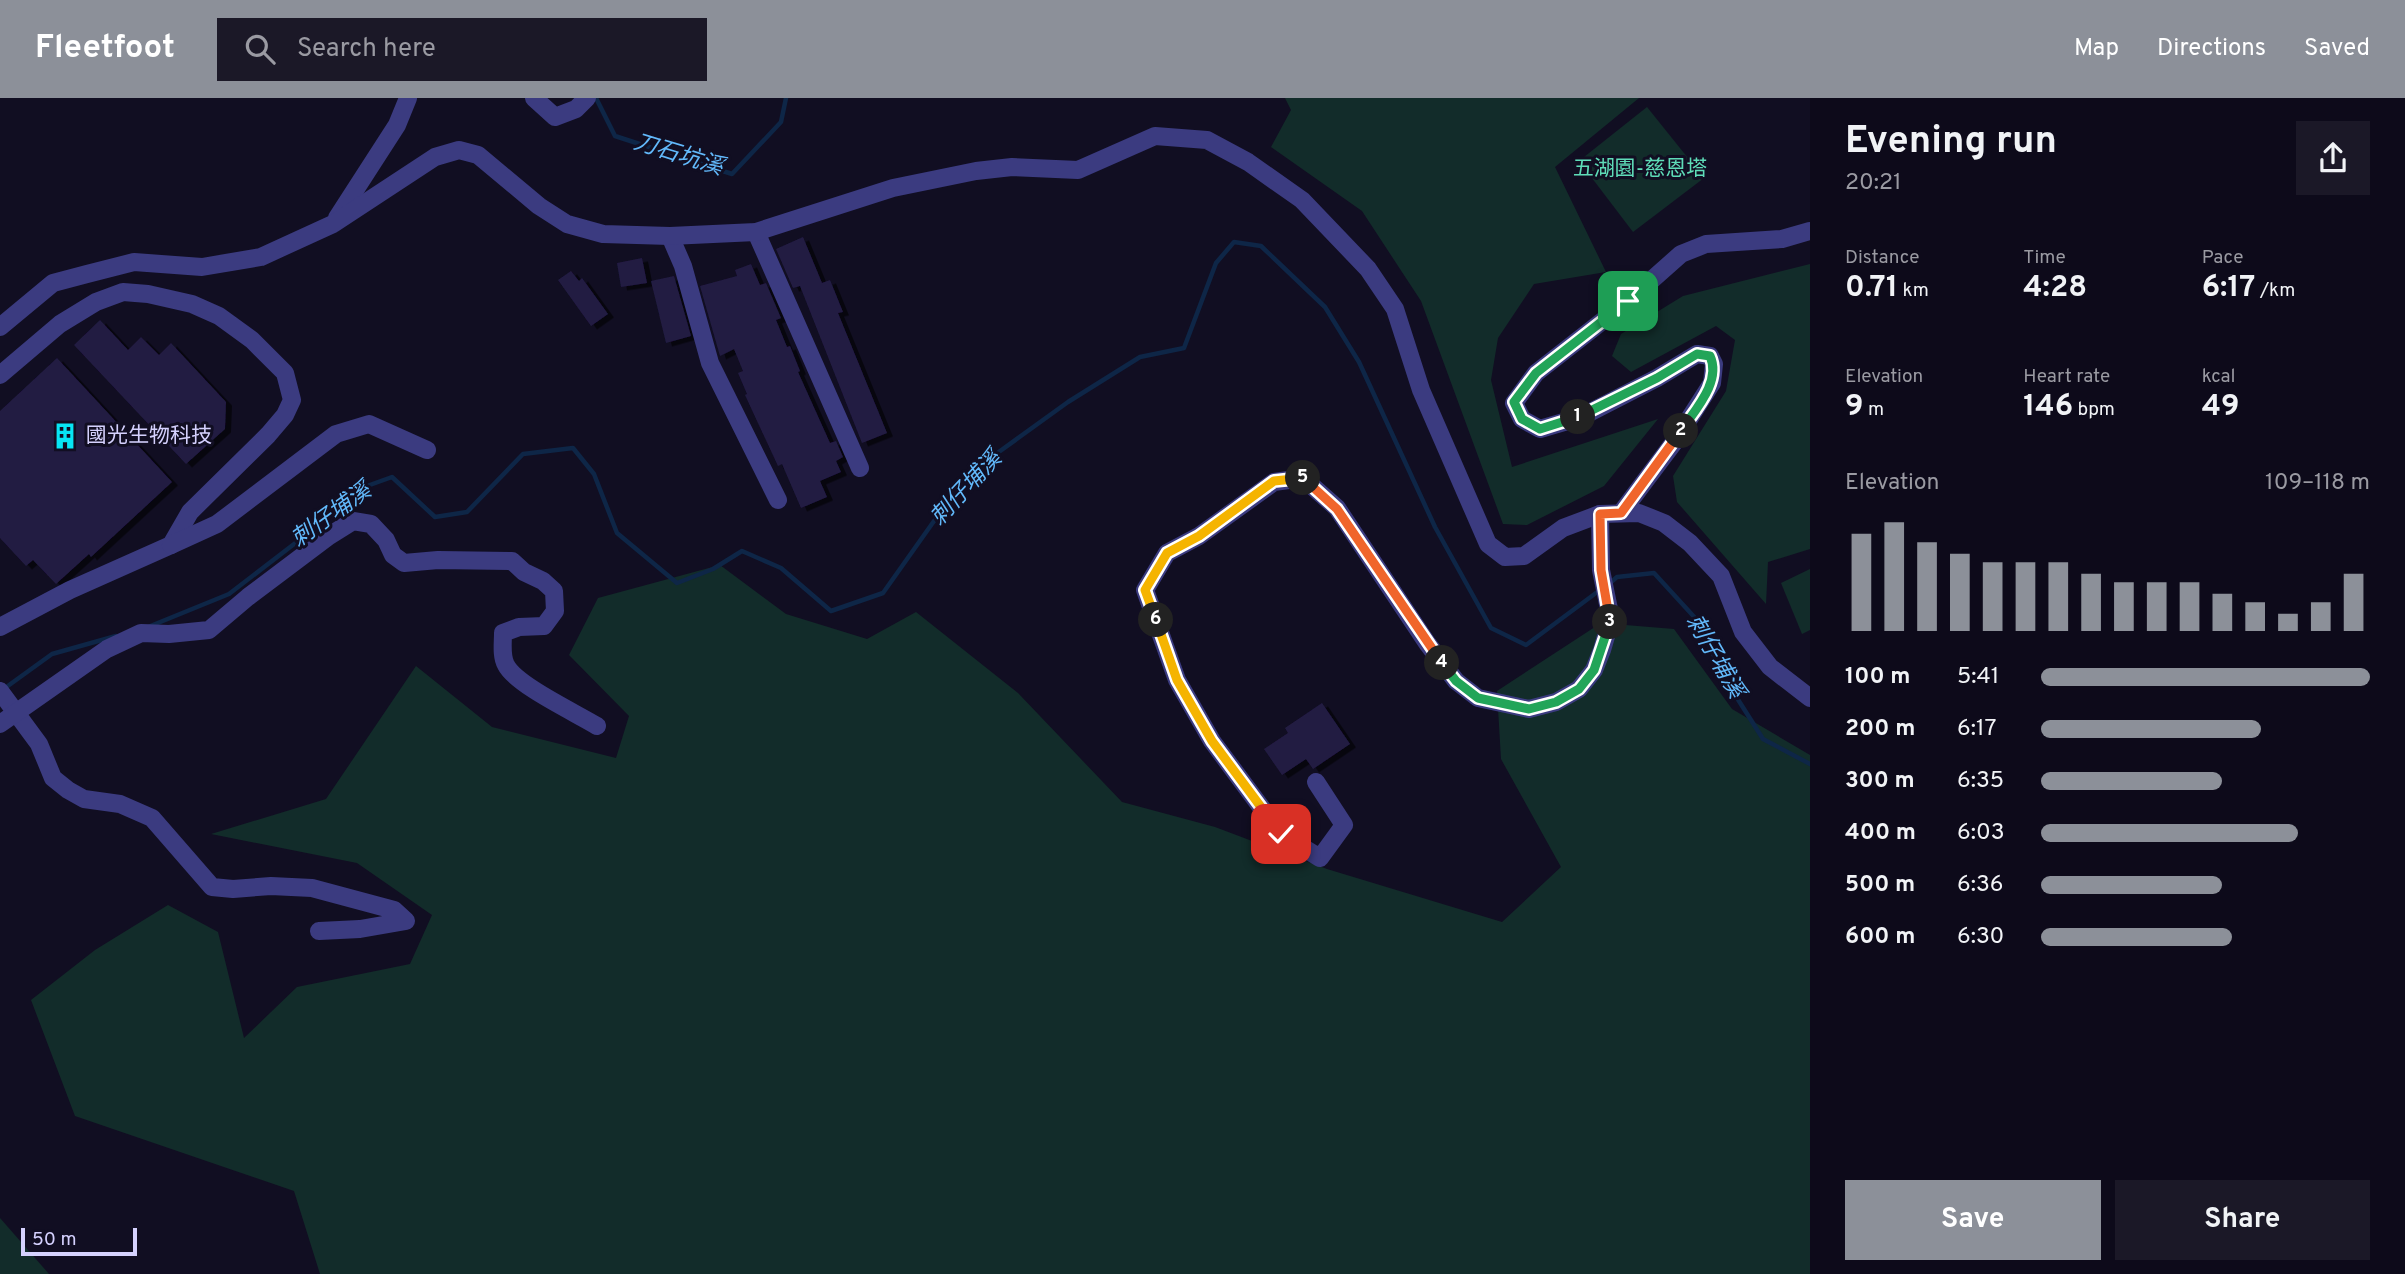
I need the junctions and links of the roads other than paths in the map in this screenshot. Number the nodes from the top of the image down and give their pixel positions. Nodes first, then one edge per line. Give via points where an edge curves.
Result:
1 (408, 98) edge
2 (534, 98) edge
3 (581, 103) edge
4 (333, 224) junction
5 (1810, 231) edge
6 (757, 232) junction
7 (670, 236) junction
8 (0, 327) edge
9 (0, 375) edge
10 (426, 450) dead end
11 (860, 468) dead end
12 (778, 500) dead end
13 (1621, 513) junction
14 (1600, 514) junction
15 (171, 545) junction
16 (0, 627) edge
17 (0, 691) edge
18 (1810, 698) edge
19 (18, 713) junction
20 (0, 724) edge
21 (597, 726) dead end
22 (1316, 782) dead end
23 (319, 931) dead end

1 - 4 street via 397,125
2 - 3 street via 555,117
4 - 7 street via 435,157 459,150 478,155 568,224 603,234
4 - 8 street via 261,257 202,267 134,262 54,283
5 - 13 street via 1783,239 1706,244 1681,254 1536,373 1514,402 1522,419 1540,429 1581,416 1697,354 1710,356 1712,383 1675,442
6 - 7 street
6 - 11 street
6 - 14 street via 893,188 1012,167 1078,170 1155,136 1206,141 1248,162 1301,200 1368,269 1395,309 1421,390 1488,544 1505,557 1524,556 1563,528
7 - 12 street via 710,363
9 - 15 street via 60,324 123,292 192,304 219,316 252,340 285,373 292,400 268,435 190,512
10 - 15 street via 369,424 336,434 217,524
13 - 14 street
13 - 18 street via 1639,513 1664,523 1690,543 1721,576 1743,632 1770,667
14 - 22 street via 1601,570 1611,619 1605,640 1594,670 1579,689 1556,702 1529,709 1478,698 1456,681 1337,509 1303,478 1274,481 1199,536 1167,553 1145,590 1177,680 1212,741 1281,834 1320,858 1344,825
15 - 16 street
17 - 19 street
19 - 20 street
19 - 21 street via 107,649 141,634 209,630 353,522 371,524 404,563 512,561 543,581 554,591 555,611 544,626 503,633 507,667 525,684
19 - 23 street via 39,744 53,778 84,799 120,804 152,818 212,887 312,888 394,910 406,921

